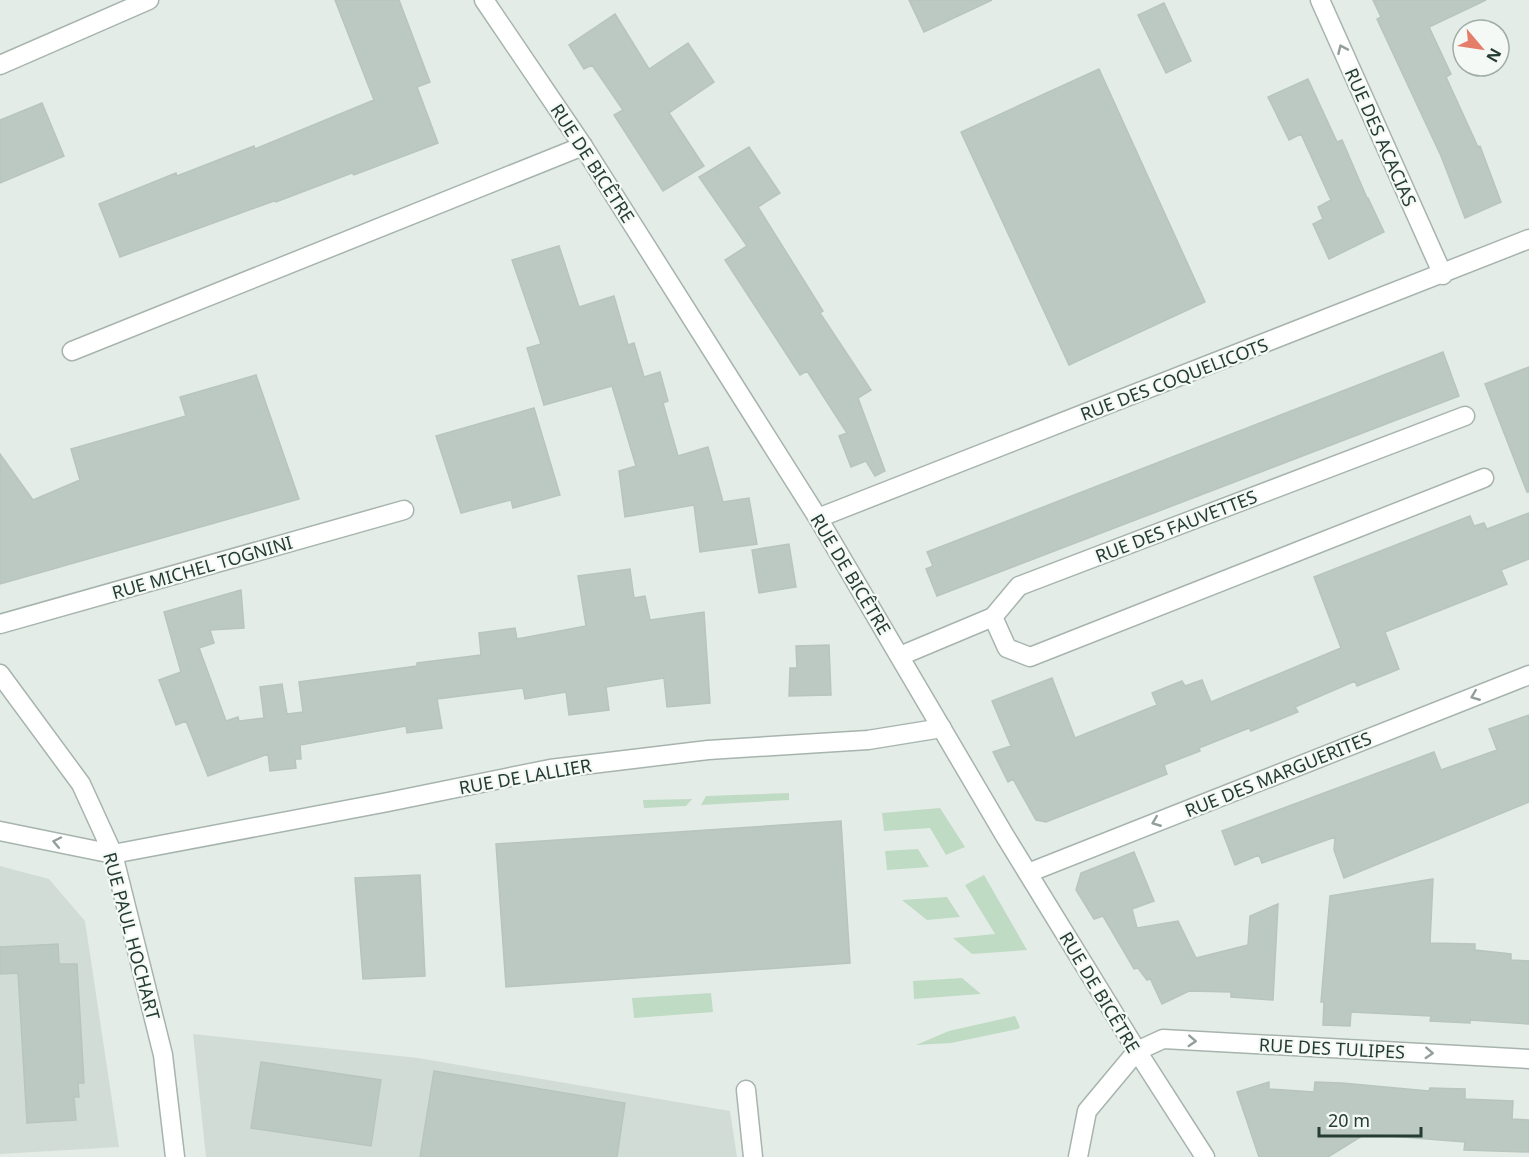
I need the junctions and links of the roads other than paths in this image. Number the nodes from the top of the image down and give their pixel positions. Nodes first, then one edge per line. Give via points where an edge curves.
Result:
1 (149, 0) edge
2 (484, 0) edge
3 (1320, 0) edge
4 (0, 65) edge
5 (583, 146) junction
6 (1529, 239) edge
7 (1443, 274) junction
8 (72, 351) dead end
9 (1465, 416) dead end
10 (1484, 478) dead end
11 (404, 510) dead end
12 (818, 518) junction
13 (993, 617) junction
14 (0, 624) edge
15 (900, 656) junction
16 (0, 674) edge
17 (1529, 675) edge
18 (942, 728) junction
19 (0, 831) edge
20 (113, 854) junction
21 (1028, 873) junction
22 (1137, 1051) junction
23 (1529, 1059) edge
24 (746, 1090) dead end
25 (175, 1157) edge
26 (753, 1157) edge
27 (1078, 1157) edge
28 (1205, 1157) edge

1 - 4 street
2 - 5 street, RUE DE BICÊTRE
7 -> 3 street, RUE DES ACACIAS
5 - 8 street
5 - 12 street, RUE DE BICÊTRE
6 - 7 street, RUE DES COQUELICOTS
7 - 12 street, RUE DES COQUELICOTS
9 - 13 street, RUE DES FAUVETTES via 1019,586
10 - 13 street via 1030,657 1007,648
11 - 14 street, RUE MICHEL TOGNINI
12 - 15 street, RUE DE BICÊTRE
13 - 15 street, RUE DES FAUVETTES
15 - 18 street, RUE DE BICÊTRE
16 - 20 street, RUE PAUL HOCHART via 81,784
17 -> 21 street, RUE DES MARGUERITES
18 - 20 street, RUE DE LALLIER via 868,740 708,750 550,769
18 - 21 street, RUE DE BICÊTRE
20 -> 19 street
20 - 25 street, RUE PAUL HOCHART via 163,1055
21 - 22 street, RUE DE BICÊTRE
22 -> 23 street, RUE DES TULIPES via 1163,1039
22 - 27 street via 1087,1111
22 - 28 street, RUE DE BICÊTRE
24 - 26 street

